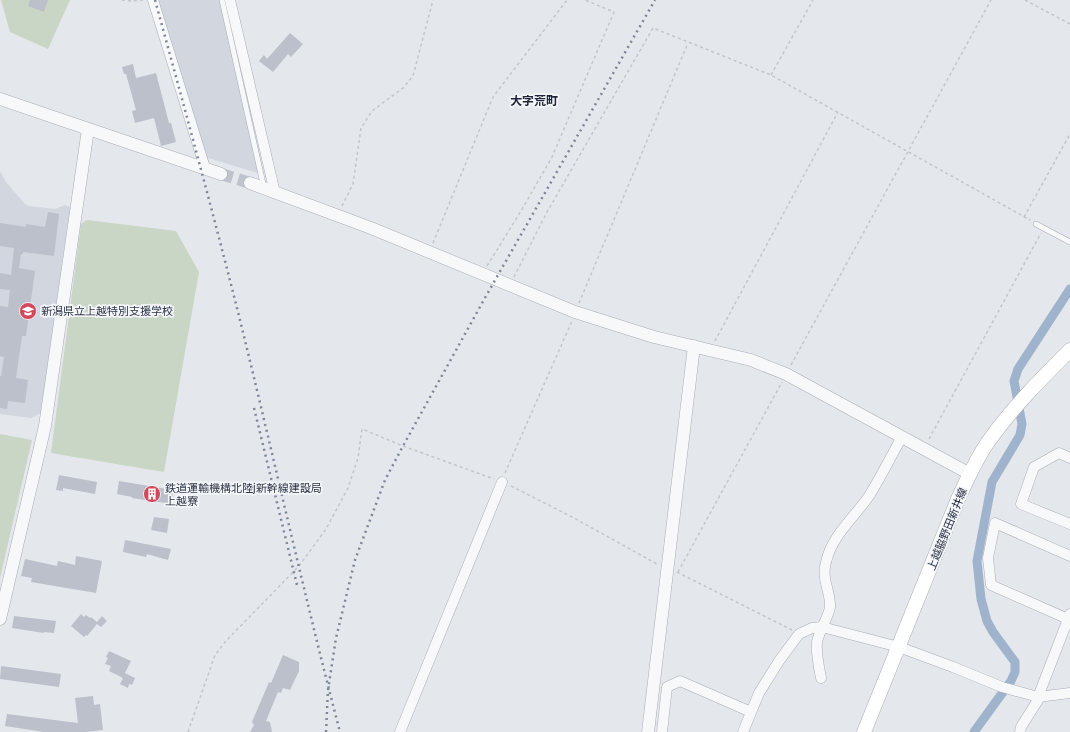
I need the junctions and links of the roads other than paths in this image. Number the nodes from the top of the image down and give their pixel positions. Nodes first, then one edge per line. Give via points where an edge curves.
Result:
1 (154, 0) edge
2 (222, 0) edge
3 (230, 0) edge
4 (0, 100) edge
5 (88, 129) junction
6 (206, 168) junction
7 (221, 174) tunnel mouth
8 (250, 183) tunnel mouth
9 (270, 191) junction
10 (1036, 224) road end
11 (1070, 242) edge
12 (694, 346) junction
13 (1070, 350) edge
14 (902, 437) junction
15 (1070, 458) edge
16 (970, 474) junction
17 (502, 482) road end
18 (1070, 524) edge
19 (1070, 556) edge
20 (1069, 616) edge
21 (0, 619) edge
22 (822, 627) junction
23 (899, 647) junction
24 (820, 678) dead end
25 (1070, 693) edge
26 (1038, 696) junction
27 (751, 712) junction
28 (400, 732) edge
29 (648, 732) edge
30 (662, 732) edge
31 (743, 732) edge
32 (864, 732) edge
33 (1020, 732) edge

1 - 6 street
2 - 9 lane
3 - 9 street
4 - 5 street
5 - 6 street
5 - 21 street via 45,426
6 - 7 street
8 - 9 street
9 - 12 street via 364,225 575,312 647,335
10 - 11 lane
12 - 14 street via 751,360 786,374
12 - 29 street via 673,571
13 - 16 main road, 上越脇野田新井線 via 1008,416 988,442
14 - 16 street
14 - 22 street via 870,495 844,526 828,554 824,571 830,607
15 - 18 street via 1059,453 1034,467 1021,504
16 - 23 main road, 上越脇野田新井線
17 - 28 street
19 - 20 street via 996,523 988,558 991,585
20 - 26 street
22 - 23 street
22 - 24 street via 817,643
22 - 27 street via 799,634 766,680
23 - 26 street via 1002,687
23 - 32 main road, 上越脇野田新井線
25 - 26 street
26 - 33 street
27 - 30 street via 680,681 666,687
27 - 31 street

